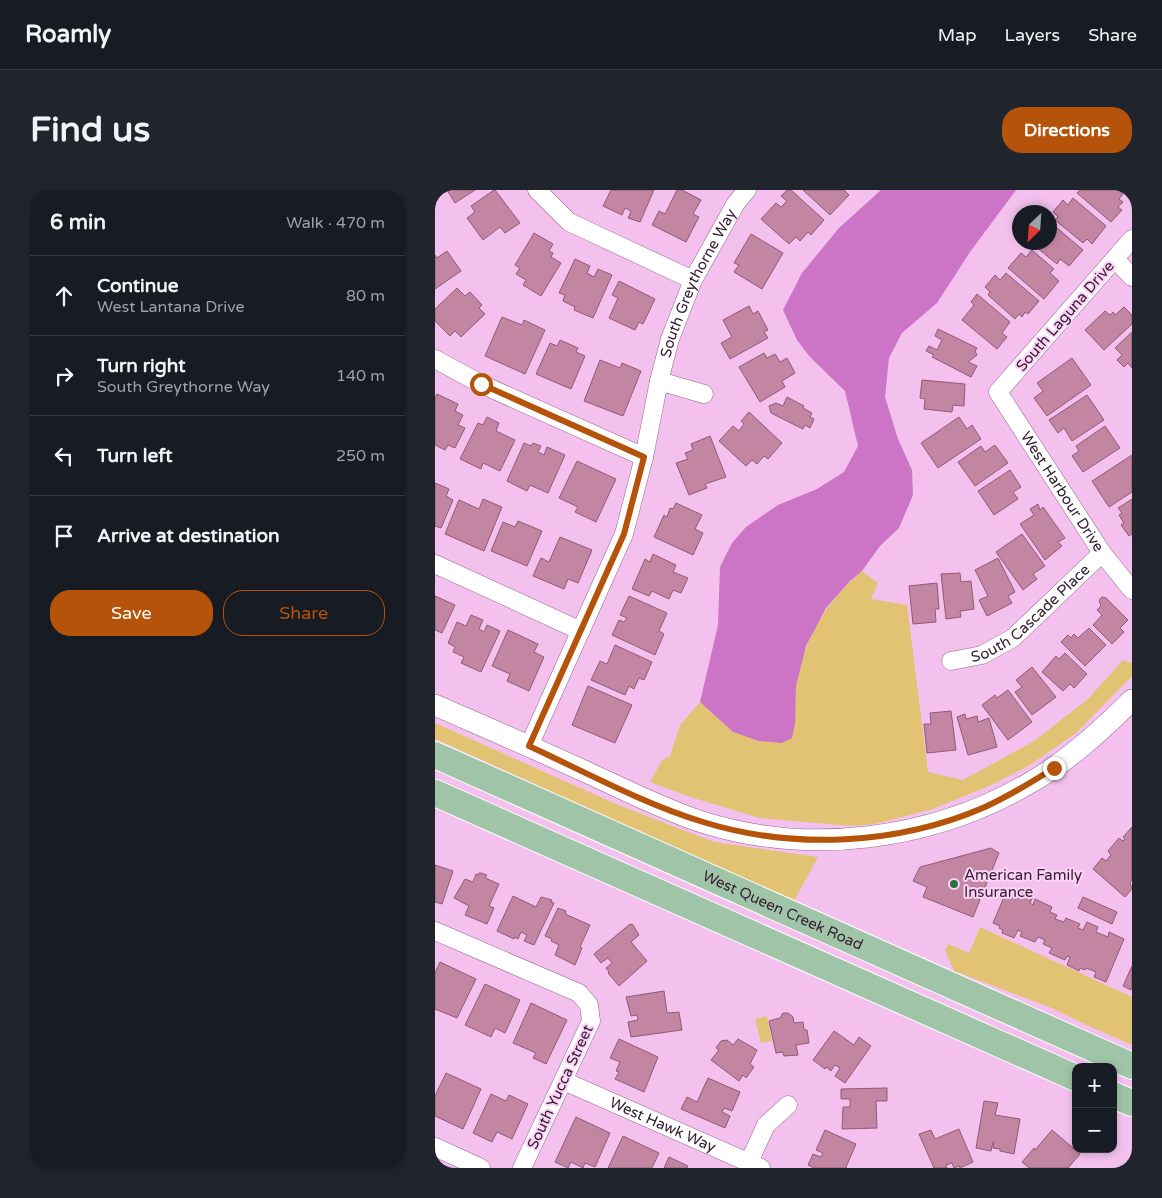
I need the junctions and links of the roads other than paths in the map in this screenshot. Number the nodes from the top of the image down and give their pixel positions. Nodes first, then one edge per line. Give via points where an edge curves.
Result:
1 (537, 190) edge
2 (747, 190) edge
3 (1132, 239) edge
4 (1115, 259) junction
5 (1132, 277) edge
6 (693, 280) junction
7 (435, 359) edge
8 (659, 381) junction
9 (998, 392) joint
10 (704, 394) dead end
11 (644, 457) junction
12 (1102, 553) junction
13 (435, 564) edge
14 (1132, 590) edge
15 (581, 631) junction
16 (951, 662) dead end
17 (1132, 700) edge
18 (435, 705) edge
19 (529, 746) junction
20 (435, 755) edge
21 (435, 794) edge
22 (435, 932) edge
23 (789, 951) junction
24 (922, 972) junction
25 (1132, 1066) edge
26 (1072, 1076) edge
27 (564, 1081) junction
28 (1117, 1097) edge
29 (1132, 1103) edge
30 (788, 1105) dead end
31 (435, 1147) edge
32 (755, 1165) edge
33 (481, 1168) edge
34 (523, 1168) edge

1 - 6 street via 569,222
2 - 6 street, South Greythorne Way via 736,203
3 - 4 street, South Laguna Drive
4 - 5 street
4 - 9 street, South Laguna Drive
6 - 8 street, South Greythorne Way via 670,339
7 - 11 street via 481,384
8 - 10 street
8 - 11 street, South Greythorne Way
9 - 12 street, West Harbour Drive
11 - 15 street, South Greythorne Way via 624,534
12 - 14 street, West Harbour Drive
12 - 16 street, South Cascade Place via 1013,638 982,654
13 - 15 street
15 - 19 street, South Greythorne Way
17 - 19 street via 1054,768 1008,795 984,807 919,828 855,839 771,836 702,822
18 - 19 street
20 - 24 main road, West Queen Creek Road
21 - 23 main road
22 - 27 street, South Yucca Street via 579,994 589,1006 591,1021
23 - 24 main road via 819,948 889,979
23 - 26 main road
24 - 25 main road, West Queen Creek Road
27 - 32 street, West Hawk Way
27 - 34 street, South Yucca Street
28 - 29 main road
30 - 32 street via 766,1125
31 - 33 street

